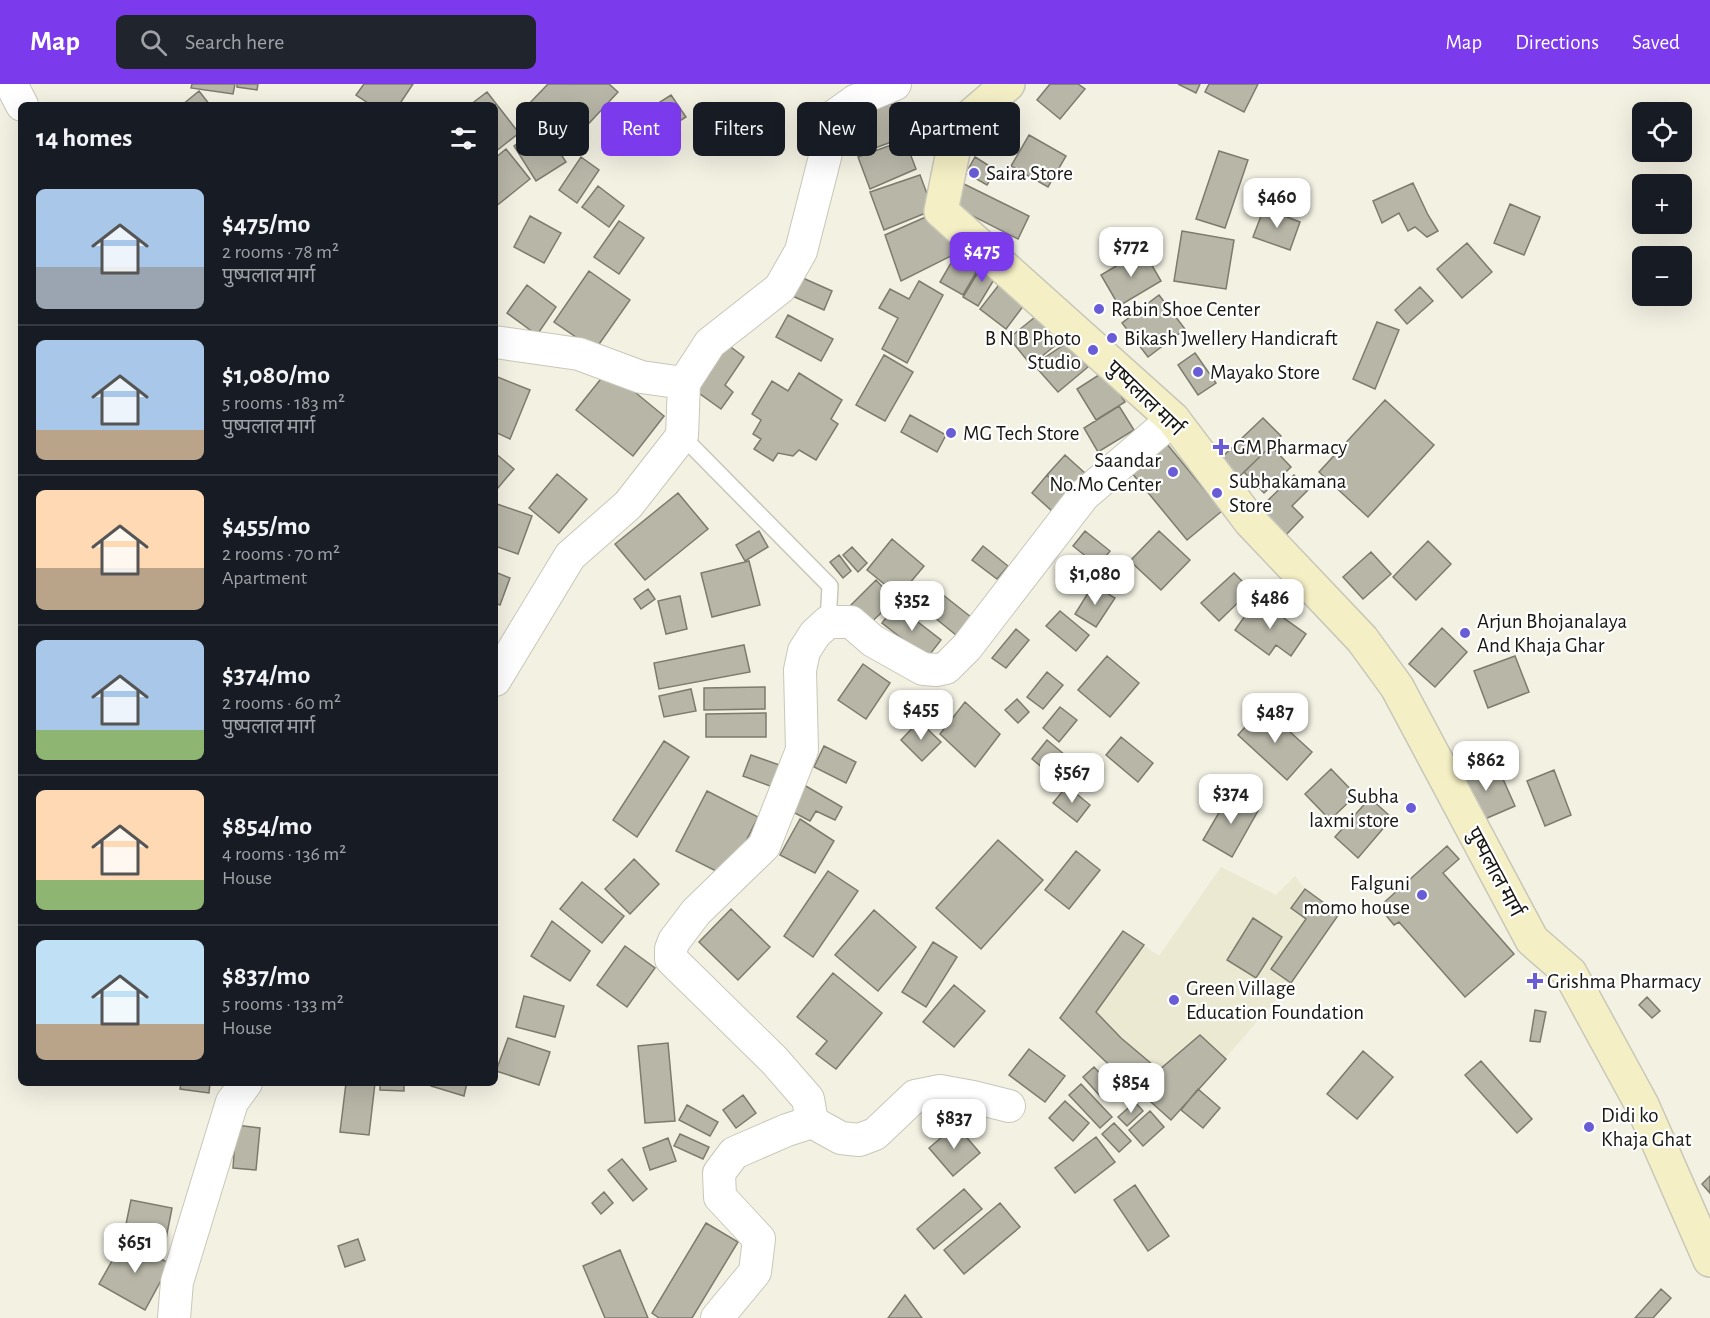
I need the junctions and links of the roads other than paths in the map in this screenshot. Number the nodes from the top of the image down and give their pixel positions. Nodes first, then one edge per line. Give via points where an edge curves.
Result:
1 (11, 84) edge
2 (895, 84) edge
3 (1008, 84) edge
4 (20, 102) edge
5 (498, 342) edge
6 (684, 382) junction
7 (1173, 419) junction
8 (682, 436) junction
9 (828, 622) junction
10 (498, 675) edge
11 (244, 1086) edge
12 (1009, 1106) dead end
13 (812, 1122) junction
14 (1710, 1260) edge
15 (174, 1318) edge
16 (717, 1318) edge

1 - 4 street
2 - 6 street via 855,101 834,116 801,250 780,288 710,343
3 - 7 street, पुष्पलाल मार्ग via 958,127 941,211
5 - 6 street via 579,354 641,377
6 - 8 street
7 - 9 street via 1084,495 967,647 946,668 923,669 873,641 851,622
7 - 14 street, पुष्पलाल मार्ग via 1250,521 1362,639 1397,687 1532,940 1570,973 1642,1105
8 - 9 lane via 830,586
8 - 10 street via 628,505 570,556
9 - 13 street via 804,651 800,670 802,750 764,846 696,912 671,950 671,960 774,1060 808,1099
11 - 15 street via 232,1102 183,1260
12 - 13 street via 940,1091 915,1096 875,1134 859,1140 841,1138
13 - 16 street via 734,1153 719,1173 720,1197 759,1239 755,1272

